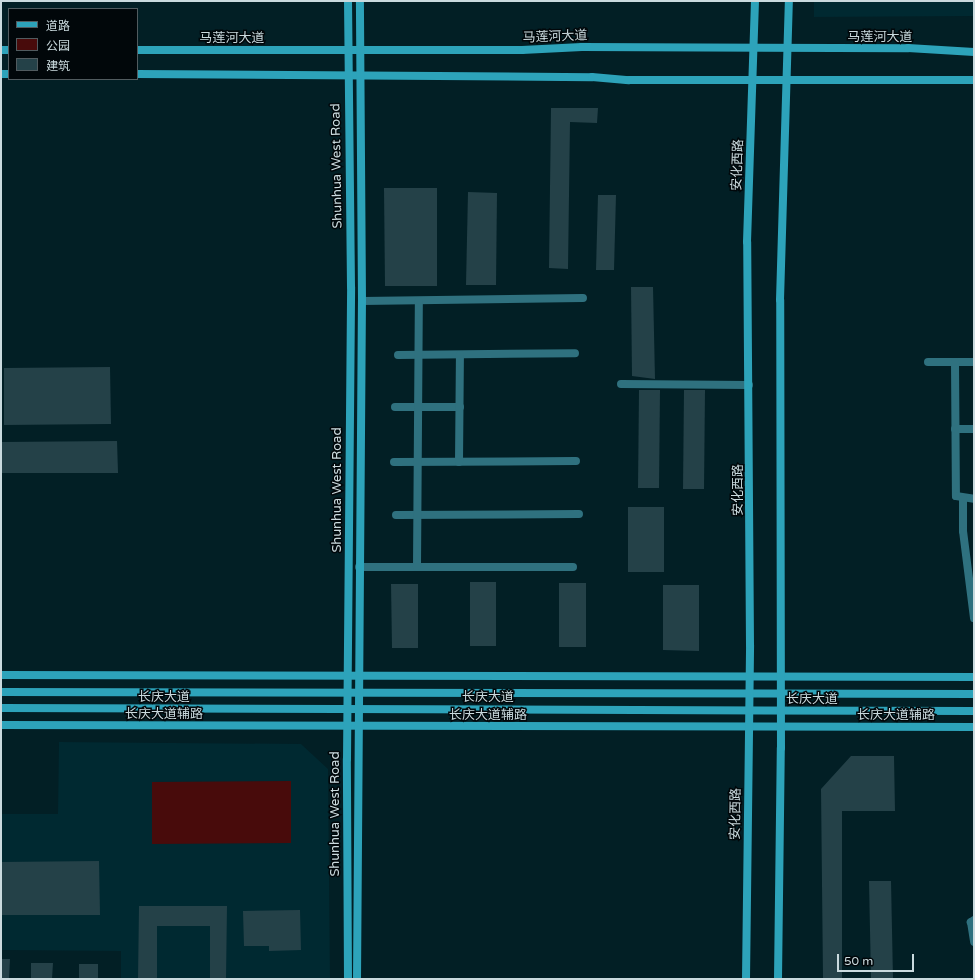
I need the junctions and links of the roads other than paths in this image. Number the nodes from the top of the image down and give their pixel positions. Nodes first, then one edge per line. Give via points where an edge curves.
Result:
1 (348, 1) edge
2 (360, 1) edge
3 (755, 1) edge
4 (790, 1) edge
5 (754, 48) junction
6 (789, 48) junction
7 (138, 50) edge
8 (360, 50) junction
9 (348, 51) junction
10 (974, 52) edge
11 (138, 74) edge
12 (348, 75) junction
13 (360, 75) junction
14 (753, 80) junction
15 (788, 80) junction
16 (974, 80) edge
17 (583, 298) dead end
18 (362, 301) junction
19 (419, 301) junction
20 (575, 353) dead end
21 (398, 355) dead end
22 (419, 355) junction
23 (460, 355) junction
24 (928, 362) dead end
25 (955, 362) junction
26 (974, 362) edge
27 (621, 384) dead end
28 (749, 385) junction
29 (395, 407) dead end
30 (418, 407) junction
31 (460, 407) junction
32 (955, 428) junction
33 (974, 429) edge
34 (394, 462) dead end
35 (418, 462) junction
36 (459, 462) junction
37 (576, 462) dead end
38 (963, 499) junction
39 (974, 499) edge
40 (579, 514) dead end
41 (396, 515) dead end
42 (418, 515) junction
43 (359, 567) junction
44 (417, 567) junction
45 (573, 567) dead end
46 (974, 618) edge
47 (1, 675) edge
48 (348, 675) junction
49 (358, 675) junction
50 (750, 677) junction
51 (780, 677) junction
52 (974, 677) edge
53 (1, 692) edge
54 (348, 692) junction
55 (358, 692) junction
56 (750, 693) junction
57 (780, 694) junction
58 (974, 694) edge
59 (1, 708) edge
60 (347, 709) junction
61 (358, 709) junction
62 (749, 710) junction
63 (781, 711) junction
64 (974, 711) edge
65 (1, 725) edge
66 (347, 726) junction
67 (357, 726) junction
68 (749, 727) junction
69 (781, 727) junction
70 (974, 728) edge
71 (974, 920) edge
72 (974, 942) edge
73 (348, 979) edge
74 (357, 979) edge
75 (746, 979) edge
76 (778, 979) edge

1 - 9 main road, Shunhua West Road
2 - 8 main road, Shunhua West Road
3 - 5 main road, 安化西路
4 - 6 main road
5 - 6 main road, 马莲河大道
5 - 8 main road, 马莲河大道
5 - 14 main road, 安化西路
6 - 10 main road, 马莲河大道 via 908,48
6 - 15 main road
7 - 9 main road, 马莲河大道
8 - 9 main road, 马莲河大道
8 - 13 main road, Shunhua West Road
9 - 12 main road, Shunhua West Road
11 - 12 main road
12 - 13 main road
12 - 48 main road, Shunhua West Road via 351,287
13 - 14 main road
13 - 18 main road, Shunhua West Road
14 - 15 main road
14 - 28 main road, 安化西路 via 747,242
15 - 16 main road
15 - 51 main road via 780,300
17 - 19 street
18 - 19 street
18 - 43 main road, Shunhua West Road
19 - 22 street
20 - 23 street
21 - 22 street
22 - 23 street
22 - 30 street
23 - 31 street
24 - 25 street
25 - 26 street
25 - 32 street
27 - 28 street
28 - 50 main road, 安化西路
29 - 30 street
30 - 31 street
30 - 35 street
31 - 36 street
32 - 33 street
32 - 38 street via 956,496
34 - 35 street
35 - 36 street
35 - 42 street
36 - 37 street
38 - 39 street
38 - 46 street via 963,531
40 - 42 street
41 - 42 street
42 - 44 street
43 - 44 street
43 - 49 main road, Shunhua West Road
44 - 45 street
47 - 48 main road
48 - 49 main road
48 - 54 main road, Shunhua West Road
49 - 50 main road
49 - 55 main road, Shunhua West Road
50 - 51 main road
50 - 56 main road, 安化西路
51 - 52 main road
51 - 57 main road
53 - 54 main road, 长庆大道
54 - 55 main road, 长庆大道
54 - 60 main road, Shunhua West Road
55 - 56 main road, 长庆大道
55 - 61 main road, Shunhua West Road
56 - 57 main road, 长庆大道
56 - 62 main road, 安化西路
57 - 58 main road, 长庆大道
57 - 63 main road
59 - 60 main road, 长庆大道
60 - 61 main road, 长庆大道
60 - 66 main road, Shunhua West Road
61 - 62 main road, 长庆大道
61 - 67 main road, Shunhua West Road
62 - 63 main road, 长庆大道
62 - 68 main road, 安化西路
63 - 64 main road, 长庆大道
63 - 69 main road
65 - 66 main road, 长庆大道辅路
66 - 67 main road, 长庆大道辅路
66 - 73 main road, Shunhua West Road
67 - 68 main road, 长庆大道辅路
67 - 74 main road, Shunhua West Road
68 - 69 main road, 长庆大道辅路
68 - 75 main road, 安化西路
69 - 70 main road, 长庆大道辅路
69 - 76 main road
71 - 72 street via 971,922

